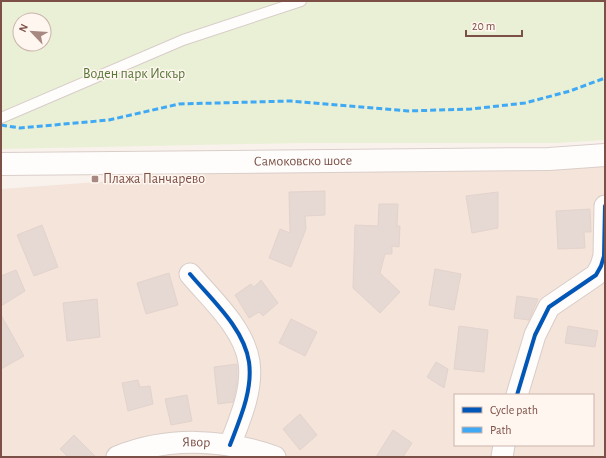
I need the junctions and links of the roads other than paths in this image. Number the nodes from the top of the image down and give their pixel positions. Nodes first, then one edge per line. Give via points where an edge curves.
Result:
1 (301, 1) edge
2 (1, 118) edge
3 (605, 155) edge
4 (1, 164) edge
5 (605, 206) edge
6 (190, 274) dead end
7 (517, 394) edge
8 (230, 445) junction
9 (504, 446) edge
10 (117, 457) edge
11 (275, 457) edge
12 (502, 457) edge

1 - 2 lane via 184,40
3 - 4 main road, Самоковско шосе via 549,159
5 - 7 street via 601,266 588,282 549,307 536,335
6 - 8 street via 234,327 249,361 249,384 240,420
8 - 10 street, Явор via 194,442 171,444 145,448
8 - 11 street, Явор
9 - 12 street

